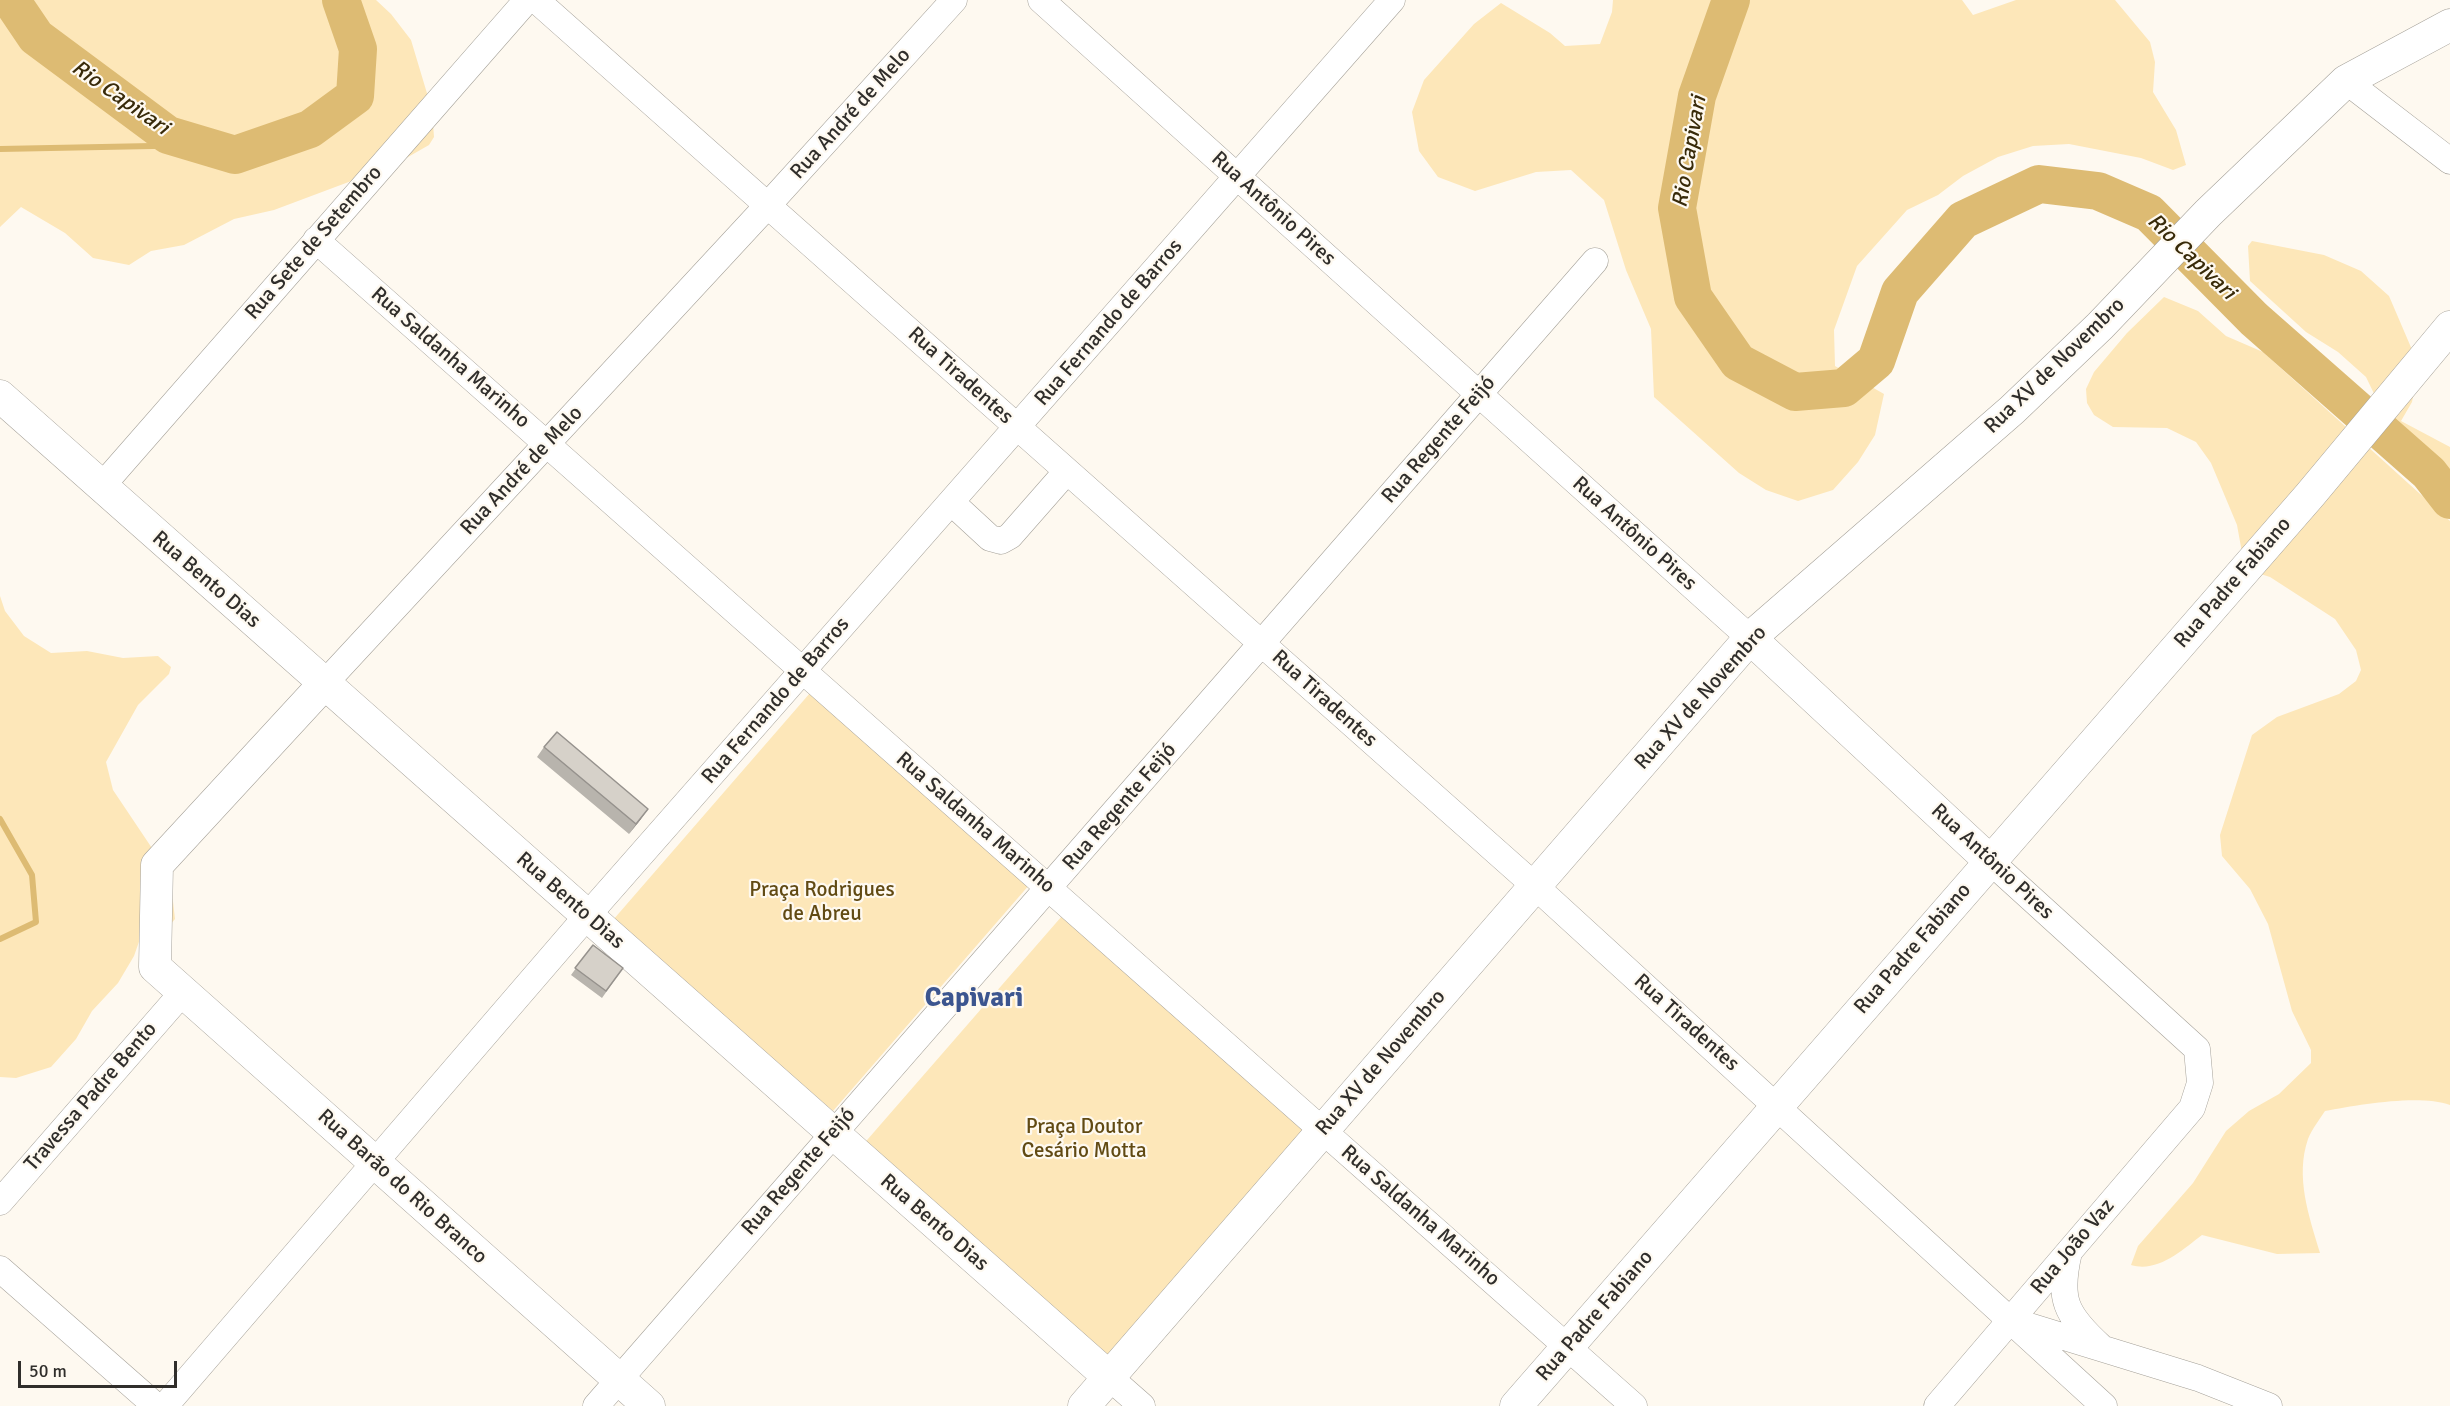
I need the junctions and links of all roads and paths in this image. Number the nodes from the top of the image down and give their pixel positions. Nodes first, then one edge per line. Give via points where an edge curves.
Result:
1 (527, 0) edge
2 (536, 0) edge
3 (954, 0) edge
4 (1041, 0) edge
5 (1392, 0) edge
6 (2450, 25) edge
7 (2346, 81) junction
8 (2450, 161) edge
9 (1238, 177) junction
10 (768, 206) junction
11 (316, 240) junction
12 (1595, 261) dead end
13 (2450, 327) edge
14 (1479, 394) junction
15 (0, 396) edge
16 (1017, 427) junction
17 (547, 444) junction
18 (1067, 471) junction
19 (101, 487) junction
20 (951, 502) junction
21 (1750, 638) junction
22 (1262, 644) junction
23 (803, 671) junction
24 (324, 684) junction
25 (1990, 861) junction
26 (1535, 886) junction
27 (1049, 888) junction
28 (586, 916) junction
29 (155, 968) joint
30 (183, 992) junction
31 (2200, 1083) joint
32 (1777, 1106) junction
33 (1323, 1130) junction
34 (833, 1133) junction
35 (375, 1162) junction
36 (0, 1202) edge
37 (2069, 1252) junction
38 (0, 1269) edge
39 (2011, 1320) junction
40 (1568, 1347) junction
41 (2102, 1347) junction
42 (1108, 1377) junction
43 (619, 1380) junction
44 (2079, 1383) junction
45 (156, 1406) edge
46 (165, 1406) edge
47 (596, 1406) edge
48 (649, 1406) edge
49 (1084, 1406) edge
50 (1142, 1406) edge
51 (1516, 1406) edge
52 (1634, 1406) edge
53 (1937, 1406) edge
54 (2104, 1406) edge
55 (2269, 1406) edge

1 - 11 street, Rua Sete de Setembro
2 - 10 street, Rua Tiradentes
3 - 10 street, Rua André de Melo
4 - 9 street, Rua Antônio Pires
5 - 9 street, Rua Fernando de Barros
6 - 7 main road, Rua XV de Novembro
7 - 8 street
7 - 21 main road, Rua XV de Novembro via 2012,410
9 - 14 street, Rua Antônio Pires
9 - 16 street, Rua Fernando de Barros
10 - 16 street, Rua Tiradentes
10 - 17 street, Rua André de Melo
11 - 17 street, Rua Saldanha Marinho
11 - 19 street, Rua Sete de Setembro
12 - 14 street, Rua Regente Feijó
13 - 25 main road, Rua Padre Fabiano via 2310,495
14 - 21 street, Rua Antônio Pires
14 - 22 street, Rua Regente Feijó
15 - 19 main road, Rua Bento Dias
16 - 18 street, Rua Tiradentes
16 - 20 street, Rua Fernando de Barros
17 - 23 street, Rua Saldanha Marinho
17 - 24 street, Rua André de Melo
18 - 20 street via 1010,536 1001,541 990,538
18 - 22 street, Rua Tiradentes
19 - 24 main road, Rua Bento Dias
20 - 23 street, Rua Fernando de Barros
21 - 25 main road, Rua Antônio Pires
21 - 26 main road, Rua XV de Novembro
22 - 26 street, Rua Tiradentes
22 - 27 street, Rua Regente Feijó
23 - 27 street, Rua Saldanha Marinho
23 - 28 street, Rua Fernando de Barros
24 - 28 main road, Rua Bento Dias
24 - 29 main road, Rua André de Melo via 157,865
25 - 31 street, Rua Antônio Pires via 2198,1049
25 - 32 main road, Rua Padre Fabiano
26 - 32 street, Rua Tiradentes
26 - 33 main road, Rua XV de Novembro
27 - 33 street, Rua Saldanha Marinho
27 - 34 street, Rua Regente Feijó
28 - 34 main road, Rua Bento Dias
28 - 35 street, Rua Fernando de Barros
29 - 30 main road, Rua Barão do Rio Branco
30 - 35 main road, Rua Barão do Rio Branco
30 - 36 street, Travessa Padre Bento
31 - 37 street, Rua João Vaz via 2192,1108
32 - 39 street, Rua Tiradentes
32 - 40 main road, Rua Padre Fabiano
33 - 40 street, Rua Saldanha Marinho
33 - 42 main road, Rua XV de Novembro
34 - 42 main road, Rua Bento Dias
34 - 43 street, Rua Regente Feijó
35 - 43 main road, Rua Barão do Rio Branco
35 - 46 street, Rua Fernando de Barros
37 - 39 street, Rua João Vaz
37 - 41 street via 2063,1278 2065,1301 2077,1325
38 - 45 street
39 - 41 street
39 - 44 street, Rua Tiradentes
39 - 53 street, Rua João Vaz
40 - 51 main road, Rua Padre Fabiano
40 - 52 street, Rua Saldanha Marinho
41 - 44 street via 2086,1356 2080,1366
41 - 55 street
42 - 49 main road, Rua XV de Novembro
42 - 50 street, Rua Bento Dias
43 - 47 street, Rua Regente Feijó
43 - 48 main road, Rua Barão do Rio Branco
44 - 54 street, Rua Tiradentes

